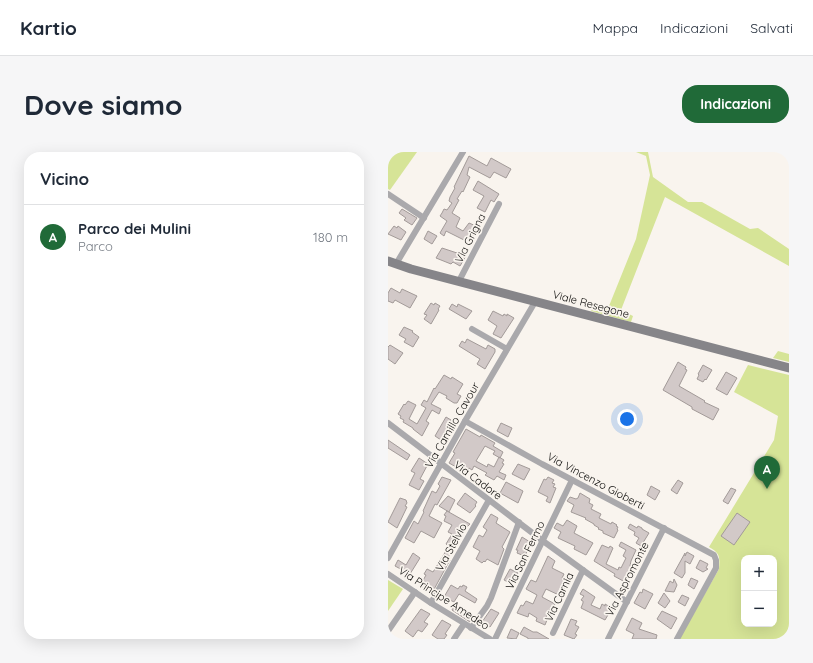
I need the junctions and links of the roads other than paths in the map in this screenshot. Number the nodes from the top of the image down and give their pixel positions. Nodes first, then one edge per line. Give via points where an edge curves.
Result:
1 (463, 152) edge
2 (388, 194) edge
3 (499, 204) dead end
4 (424, 218) junction
5 (392, 262) edge
6 (459, 281) junction
7 (535, 302) junction
8 (472, 329) dead end
9 (507, 349) junction
10 (789, 368) edge
11 (465, 421) junction
12 (388, 423) edge
13 (441, 464) junction
14 (572, 480) junction
15 (489, 500) junction
16 (519, 522) junction
17 (664, 528) junction
18 (543, 541) junction
19 (388, 558) edge
20 (583, 570) junction
21 (388, 574) edge
22 (415, 592) junction
23 (627, 602) junction
24 (431, 603) junction
25 (464, 624) junction
26 (471, 628) junction
27 (389, 629) edge
28 (553, 633) dead end
29 (454, 639) edge
30 (490, 639) edge
31 (495, 639) edge
32 (608, 639) edge
33 (677, 639) edge

1 - 4 street
2 - 4 street
3 - 6 street, Via Grigna
4 - 5 street
5 - 6 street, Viale Resegone
6 - 7 street, Viale Resegone
7 - 9 street, Via Camillo Cavour
7 - 10 street, Viale Resegone
8 - 9 street
9 - 11 street, Via Camillo Cavour
11 - 13 street, Via Camillo Cavour
11 - 14 street, Via Vincenzo Gioberti
12 - 13 street, Via Cadore
13 - 15 street, Via Cadore
13 - 19 street, Via Camillo Cavour
14 - 17 street, Via Vincenzo Gioberti
14 - 18 street, Via San Fermo
15 - 16 street, Via Cadore
15 - 24 street, Via Stelvio
16 - 18 street, Via Cadore
16 - 26 street via 491,598
17 - 23 street, Via Aspromonte
17 - 33 street, Via Vincenzo Gioberti via 710,552 716,560 716,568
18 - 20 street, Via Cadore
18 - 31 street, Via San Fermo
20 - 23 street, Via Cadore
20 - 28 street, Via Carnia
21 - 22 street, Via Principe Amedeo
22 - 24 street, Via Principe Amedeo
22 - 27 street
23 - 32 street, Via Aspromonte
24 - 25 street, Via Principe Amedeo
25 - 26 street, Via Principe Amedeo
25 - 29 street
26 - 30 street, Via Principe Amedeo

